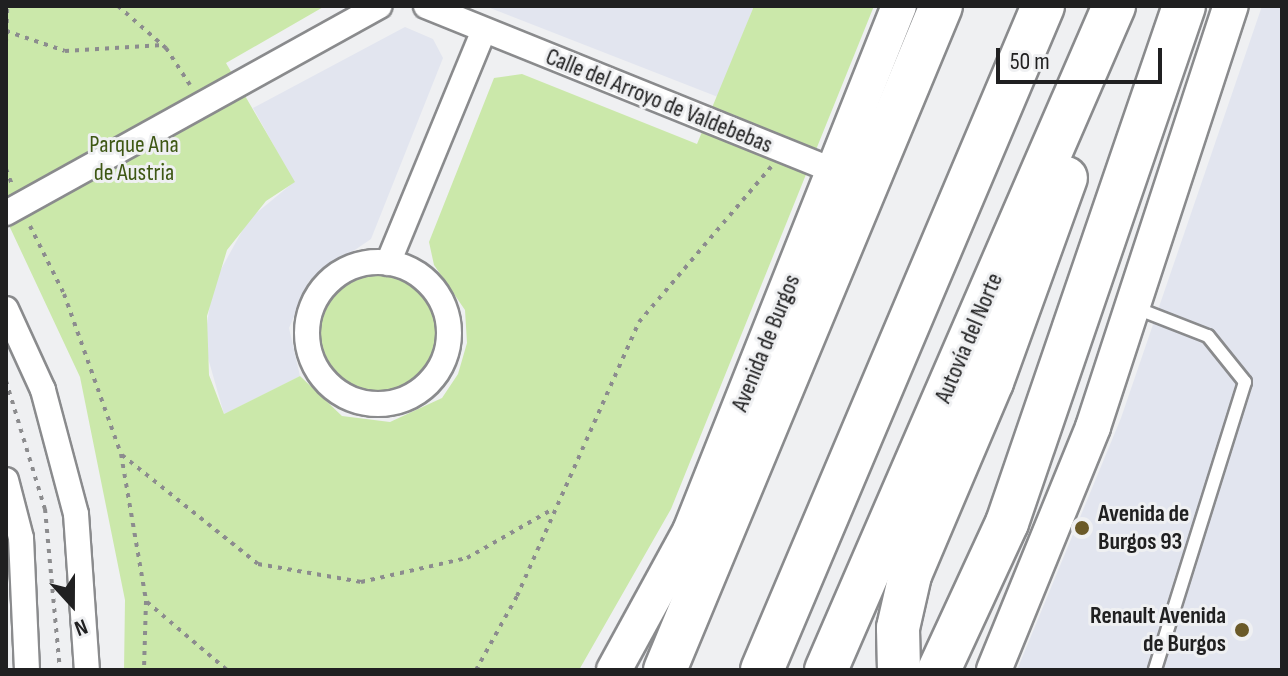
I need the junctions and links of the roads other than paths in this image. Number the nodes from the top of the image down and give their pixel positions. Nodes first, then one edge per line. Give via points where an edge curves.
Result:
1 (380, 6) edge
2 (426, 6) edge
3 (899, 6) edge
4 (941, 6) edge
5 (1041, 6) edge
6 (1184, 6) edge
7 (1231, 6) edge
8 (1113, 7) edge
9 (483, 32) junction
10 (835, 171) junction
11 (13, 209) edge
12 (388, 263) junction
13 (1133, 306) junction
14 (6, 309) edge
15 (6, 480) edge
16 (27, 670) edge
17 (87, 670) edge
18 (614, 670) edge
19 (665, 670) edge
20 (762, 670) edge
21 (826, 670) edge
22 (899, 670) edge
23 (939, 670) edge
24 (994, 670) edge
25 (1155, 670) edge

1 - 11 street
2 - 9 street, Calle del Arroyo de Valdebebas
3 - 10 street, Avenida de Burgos
4 - 19 highway
5 - 20 highway
6 - 23 highway via 1007,523
7 - 13 street
8 - 21 highway, Autovía del Norte
8 - 22 highway via 1100,85 992,382 910,575 898,628
9 - 10 street, Calle del Arroyo de Valdebebas
9 - 12 street
10 - 18 street, Avenida de Burgos via 690,531
12 - 12 street via 364,263 332,280 310,309 306,334 322,379 364,404 387,404 427,385 448,346 445,312 428,283
13 - 24 street via 1093,427
13 - 25 lane via 1208,336 1245,382
14 - 17 street via 43,390 76,514
15 - 16 street via 21,538

